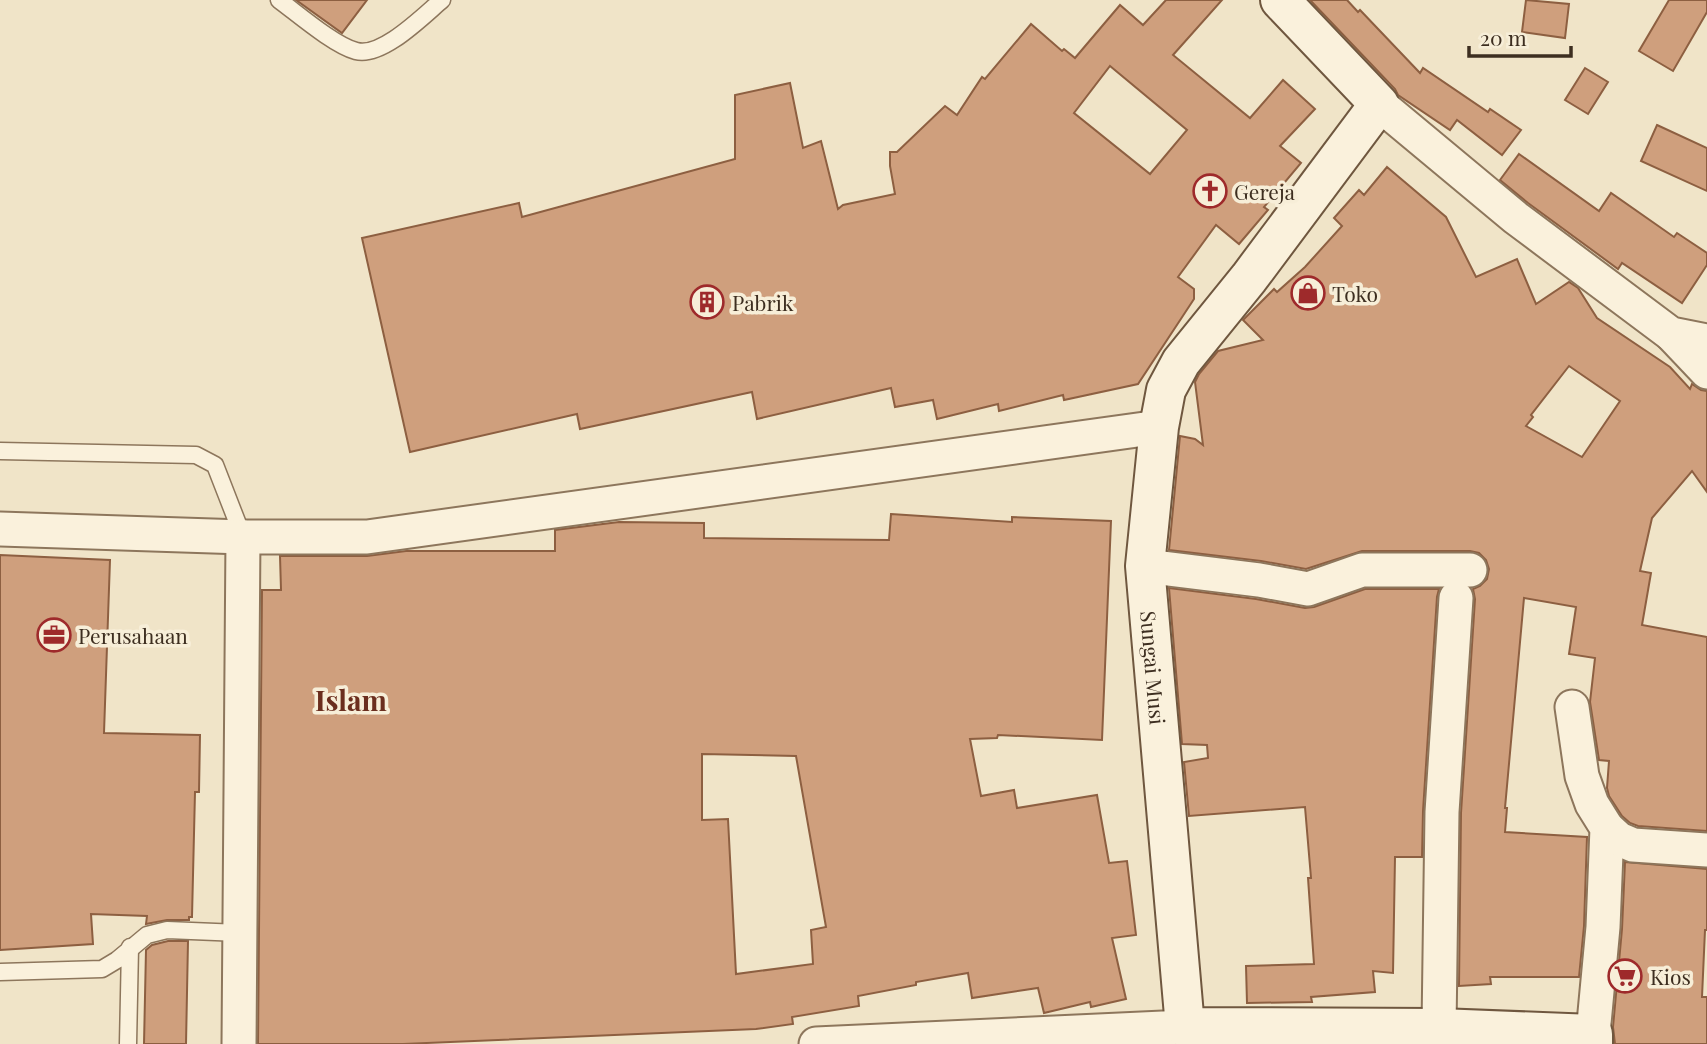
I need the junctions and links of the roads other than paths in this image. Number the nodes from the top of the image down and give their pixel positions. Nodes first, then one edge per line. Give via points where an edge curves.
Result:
1 (279, 0) edge
2 (442, 0) edge
3 (1280, 0) edge
4 (1378, 104) junction
5 (1671, 334) junction
6 (1707, 341) edge
7 (1707, 372) edge
8 (1158, 428) junction
9 (0, 451) edge
10 (0, 529) edge
11 (243, 537) junction
12 (1145, 566) junction
13 (1573, 706) dead end
14 (1607, 828) junction
15 (1707, 850) edge
16 (240, 933) junction
17 (130, 947) junction
18 (0, 972) edge
19 (1185, 1027) junction
20 (1439, 1028) junction
21 (1593, 1039) edge
22 (128, 1044) edge
23 (239, 1044) edge
24 (816, 1044) edge

1 - 2 lane via 358,52 393,40
3 - 4 street
4 - 5 street via 1516,218
4 - 8 street, Sungai Musi via 1181,362 1166,390
5 - 6 street
5 - 7 street
8 - 11 street via 367,537
8 - 12 street, Sungai Musi
9 - 11 lane via 196,455 215,465
10 - 11 street
11 - 16 street
12 - 19 street, Sungai Musi
12 - 20 street via 1308,589 1362,570 1463,584 1443,812
13 - 14 street via 1582,776
14 - 15 street via 1633,845
14 - 21 street
16 - 17 lane via 167,930 147,935
16 - 23 street
17 - 18 lane via 102,969
17 - 22 lane
19 - 20 street
19 - 24 street
20 - 21 street

